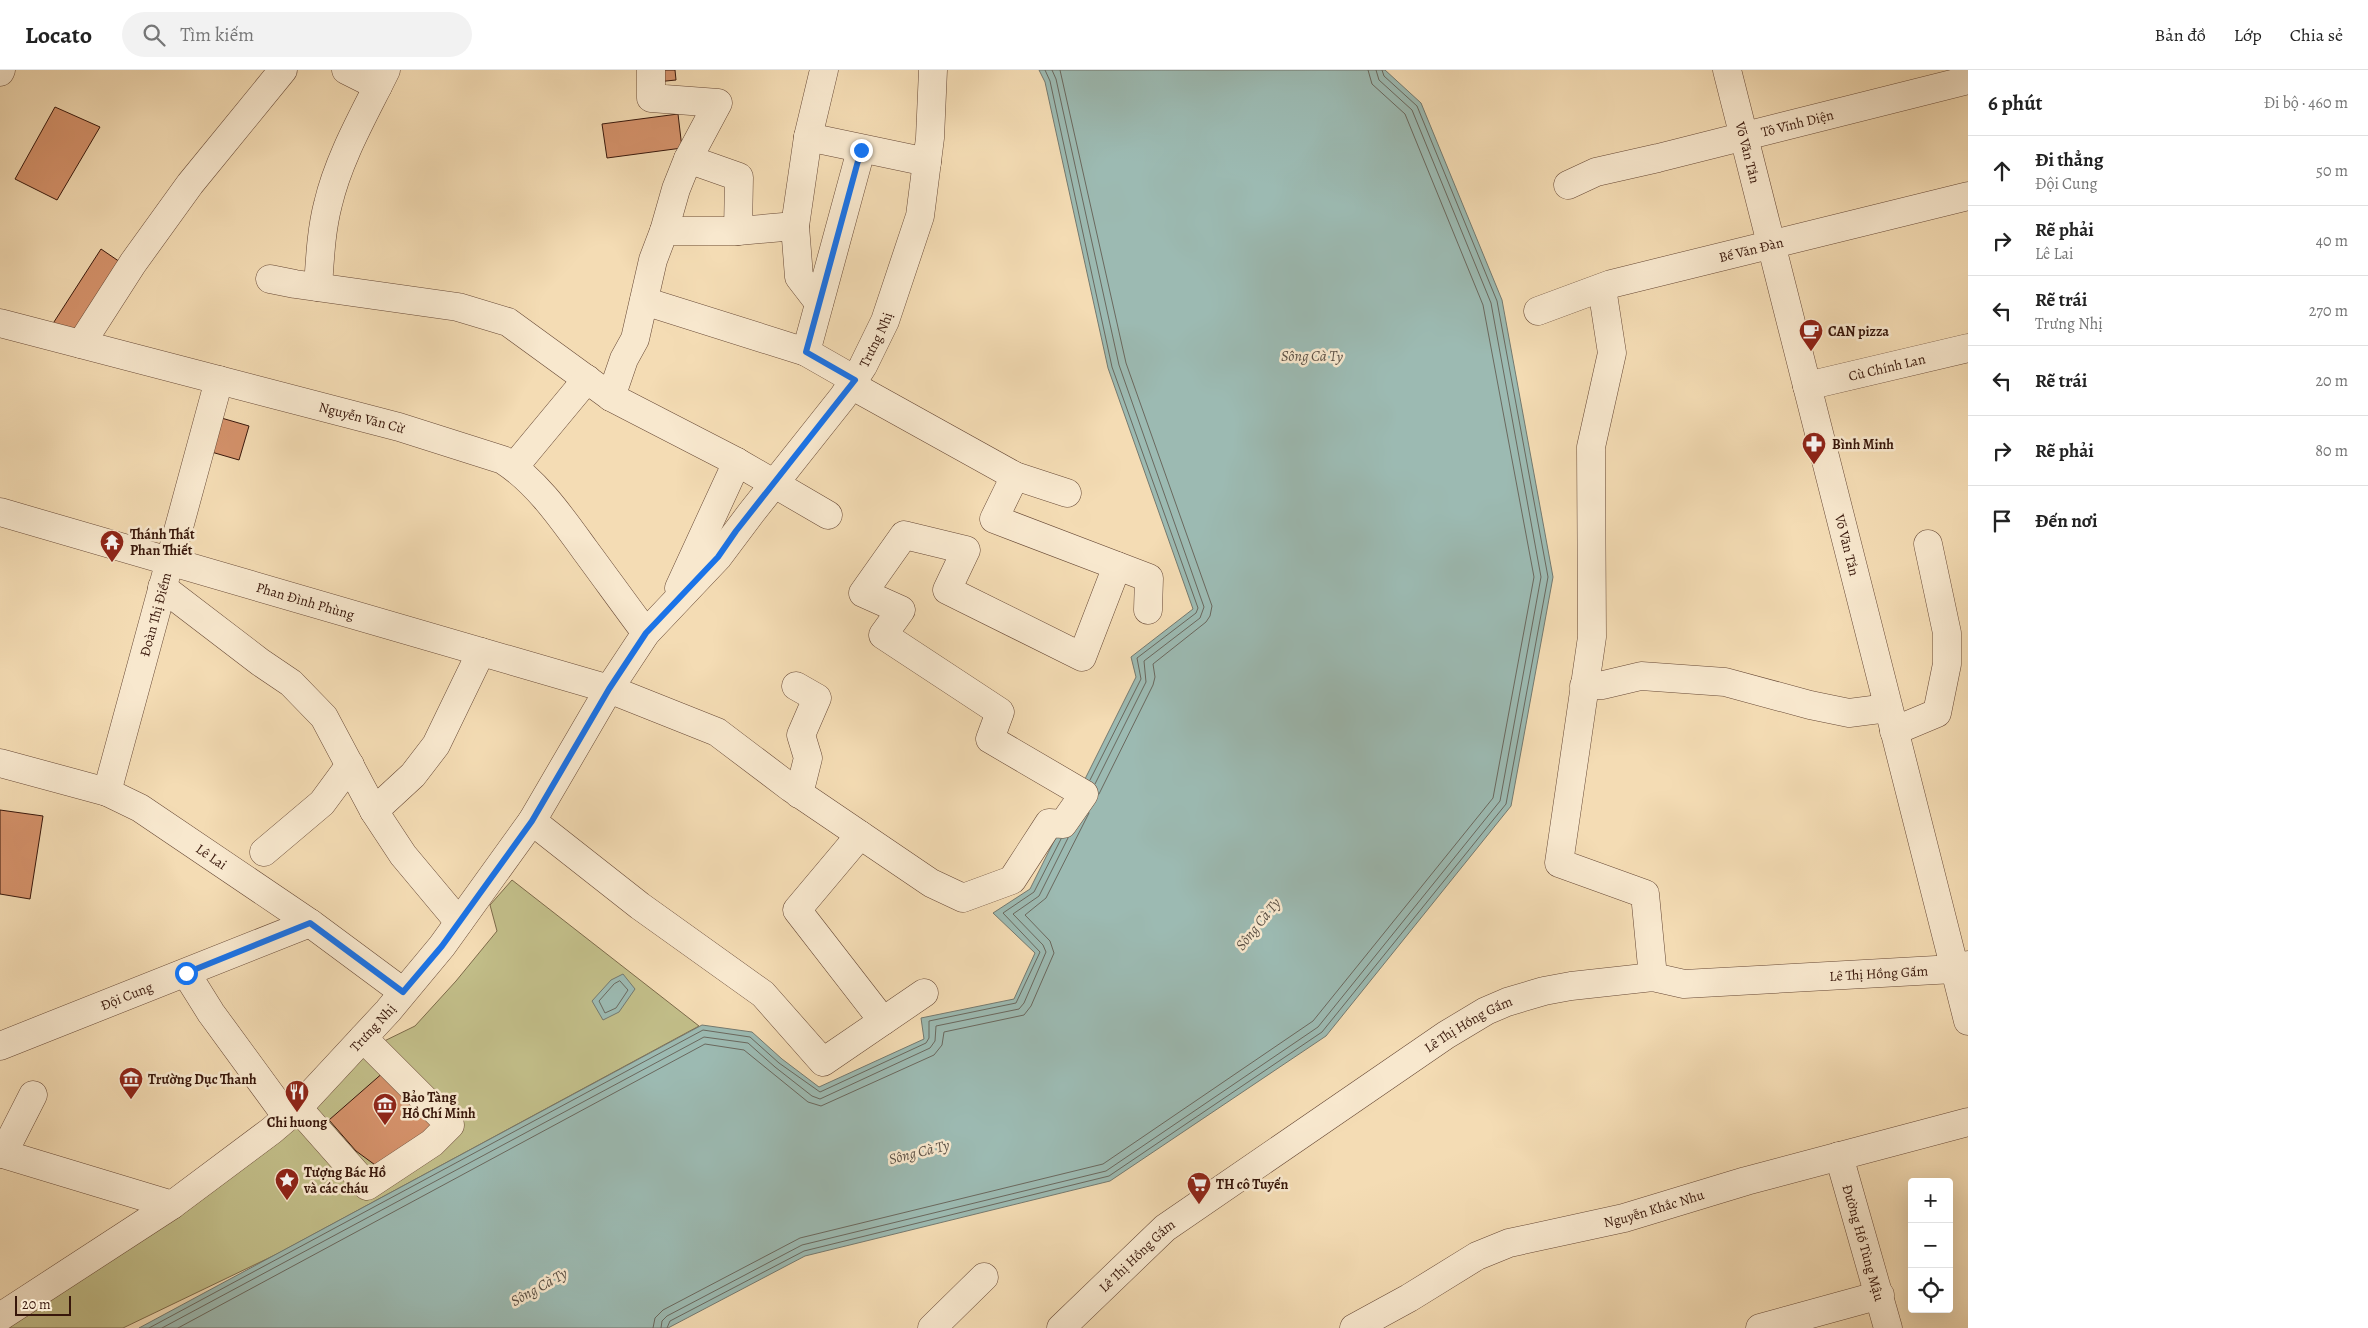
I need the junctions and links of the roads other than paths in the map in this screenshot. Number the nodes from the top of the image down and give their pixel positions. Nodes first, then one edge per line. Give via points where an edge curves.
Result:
1 (283, 70) edge
2 (346, 70) edge
3 (651, 70) edge
4 (824, 70) edge
5 (933, 70) edge
6 (1727, 70) edge
7 (382, 78) edge
8 (1968, 80) edge
9 (1744, 136) junction
10 (808, 137) junction
11 (861, 150) junction
12 (688, 159) junction
13 (927, 162) junction
14 (1568, 185) dead end
15 (1968, 196) edge
16 (795, 226) junction
17 (664, 231) junction
18 (738, 231) junction
19 (1771, 244) junction
20 (270, 279) dead end
21 (318, 287) junction
22 (1602, 288) junction
23 (644, 301) junction
24 (818, 302) junction
25 (1538, 311) dead end
26 (0, 323) edge
27 (81, 344) junction
28 (1968, 348) edge
29 (806, 352) junction
30 (219, 380) junction
31 (587, 380) junction
32 (853, 383) junction
33 (1807, 386) junction
34 (611, 397) junction
35 (737, 462) junction
36 (514, 468) junction
37 (1015, 476) junction
38 (775, 484) junction
39 (1067, 493) dead end
40 (0, 512) edge
41 (828, 515) dead end
42 (1928, 544) dead end
43 (1117, 566) junction
44 (166, 574) junction
45 (670, 607) junction
46 (1148, 610) dead end
47 (646, 633) junction
48 (481, 652) junction
49 (1958, 664) edge
50 (796, 686) dead end
51 (1584, 686) junction
52 (609, 689) junction
53 (1891, 720) junction
54 (0, 762) edge
55 (350, 765) junction
56 (107, 792) junction
57 (799, 794) junction
58 (374, 811) junction
59 (532, 821) junction
60 (860, 835) junction
61 (264, 852) dead end
62 (459, 922) junction
63 (310, 923) junction
64 (1961, 967) edge
65 (186, 973) junction
66 (1654, 977) junction
67 (403, 992) junction
68 (924, 994) dead end
69 (883, 1021) junction
70 (1968, 1021) edge
71 (363, 1038) junction
72 (0, 1046) edge
73 (33, 1095) dead end
74 (293, 1112) junction
75 (1968, 1122) edge
76 (2, 1153) edge
77 (1839, 1156) junction
78 (172, 1205) junction
79 (984, 1278) dead end
80 (1880, 1295) junction
81 (0, 1317) edge
82 (932, 1328) edge
83 (1061, 1328) edge
84 (1354, 1328) edge
85 (1760, 1328) edge
86 (1888, 1328) edge

1 - 27 street via 190,184
2 - 7 street
3 - 12 street via 651,98 718,103
4 - 10 street
5 - 13 street, Trưng Nhị
6 - 9 street, Võ Văn Tần
7 - 21 street via 341,164 328,203 322,231
8 - 9 street, Tô Vĩnh Diện
9 - 14 street, Tô Vĩnh Diện via 1596,172
9 - 19 street, Võ Văn Tần
10 - 11 street
10 - 16 street
11 - 13 street
11 - 24 street
12 - 17 street
12 - 18 street via 738,177
13 - 32 street, Trưng Nhị via 920,216 913,240 885,321
15 - 19 street, Bế Văn Đàn
16 - 18 street
16 - 24 street via 799,277
17 - 18 street
17 - 23 street via 653,260
19 - 22 street, Bế Văn Đàn
19 - 33 street, Võ Văn Tần
20 - 21 street
21 - 31 street via 458,307 508,322
22 - 25 street, Bế Văn Đàn
22 - 51 street via 1612,353 1591,447 1592,637
23 - 29 street
23 - 34 street via 635,339 624,359
24 - 29 street
26 - 27 street, Nguyễn Văn Cừ
27 - 30 street, Nguyễn Văn Cừ
28 - 33 street, Cù Chính Lan
29 - 32 street
30 - 36 street, Nguyễn Văn Cừ via 399,427 486,453
30 - 44 street, Đoàn Thị Điểm
31 - 34 street
31 - 36 street
32 - 37 street
32 - 38 street, Trưng Nhị
33 - 53 street, Võ Văn Tần
34 - 35 street
35 - 38 street
35 - 45 street
36 - 47 street, Nguyễn Văn Cừ via 560,516
37 - 39 street
37 - 43 street via 994,519
38 - 41 street
38 - 45 street, Trưng Nhị via 718,557
40 - 44 street, Phan Đình Phùng
42 - 49 street via 1947,633
43 - 46 street via 1149,578
43 - 60 street, Phan Đình Phùng via 1082,657 947,590 966,550 904,535 864,593 901,610 883,635 1000,712 990,739 1084,794 1063,824 1048,823 1012,880 963,898 931,883
44 - 48 street, Phan Đình Phùng
44 - 55 street via 260,662 292,683 324,718
44 - 56 street, Đoàn Thị Điểm
45 - 47 street, Trưng Nhị
47 - 52 street, Trưng Nhị
48 - 52 street, Phan Đình Phùng
48 - 58 street via 436,746 413,775
49 - 53 street via 1937,714
50 - 57 street via 816,698 801,736 808,758
51 - 53 street via 1641,676 1725,682 1810,705
51 - 66 street via 1559,863 1645,894
52 - 57 street, Phan Đình Phùng via 717,732
52 - 59 street, Trưng Nhị
53 - 64 street, Võ Văn Tần
54 - 56 street, Lê Lai
55 - 58 street
55 - 61 street via 322,803
56 - 63 street, Lê Lai via 140,808
57 - 60 street, Phan Đình Phùng
58 - 62 street via 403,855
59 - 62 street, Trưng Nhị
59 - 69 street via 640,906 762,994 822,1062
60 - 69 street via 797,910
62 - 67 street, Trưng Nhị
63 - 65 street, Đội Cung
63 - 67 street, Lê Lai
64 - 66 street, Lê Thị Hồng Gấm via 1684,984
64 - 70 street, Võ Văn Tần
65 - 72 street, Đội Cung
65 - 74 street via 211,1013
66 - 83 street, Lê Thị Hồng Gấm via 1544,991 1508,1002 1467,1021 1165,1228
67 - 71 street, Trưng Nhị
68 - 69 street
71 - 74 street, Trưng Nhị
71 - 74 street via 450,1124 432,1143 367,1186
73 - 76 street
74 - 78 street, Trưng Nhị
75 - 77 street, Nguyễn Khắc Nhu
76 - 78 street
77 - 80 street, Đường Hồ Tùng Mậu
77 - 84 street, Nguyễn Khắc Nhu via 1624,1218 1509,1243 1477,1256
78 - 81 street, Trưng Nhị
79 - 82 street
80 - 85 street
80 - 86 street, Đường Hồ Tùng Mậu

